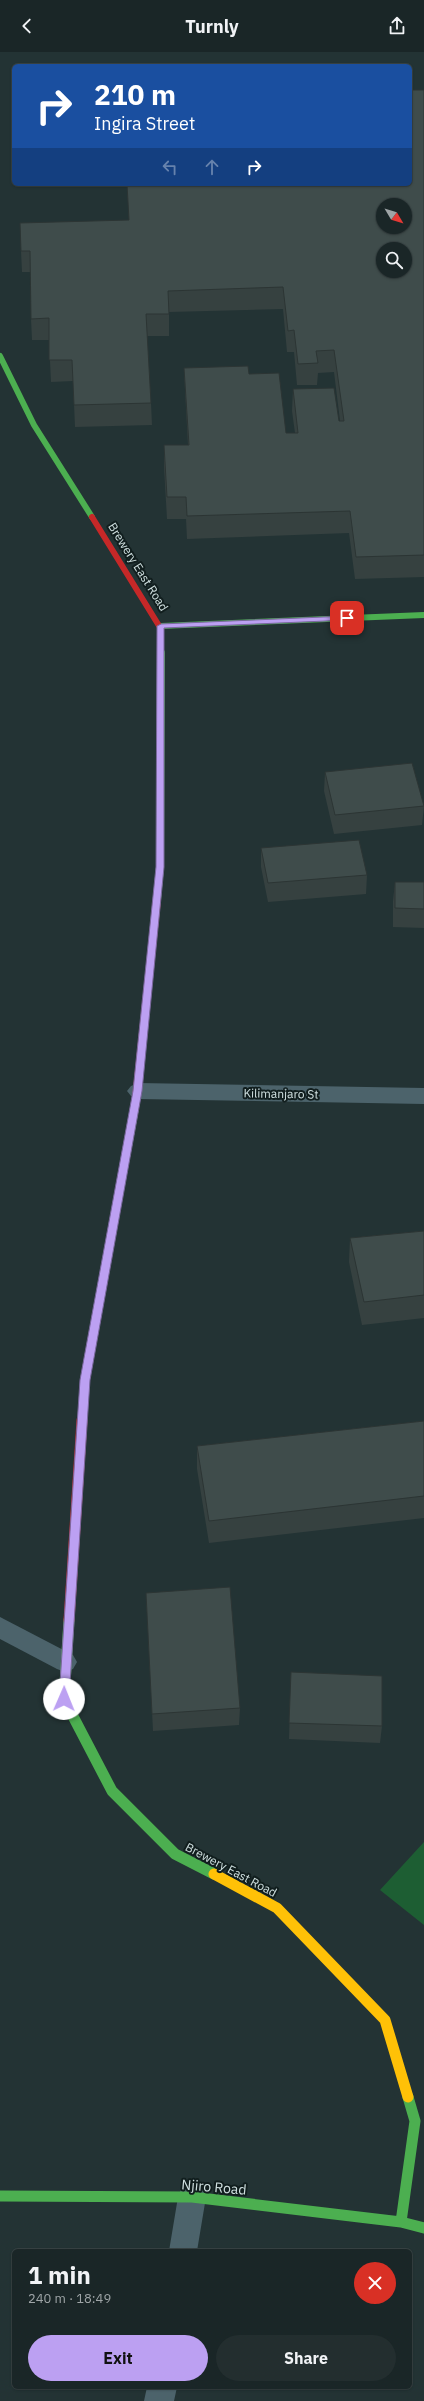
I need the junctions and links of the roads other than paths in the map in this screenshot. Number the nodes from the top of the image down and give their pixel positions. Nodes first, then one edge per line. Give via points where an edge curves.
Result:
1 (0, 356) edge
2 (424, 615) edge
3 (161, 626) junction
4 (138, 1091) junction
5 (424, 1096) edge
6 (0, 1627) edge
7 (65, 1662) junction
8 (0, 2196) edge
9 (192, 2197) junction
10 (401, 2222) junction
11 (424, 2228) edge
12 (183, 2249) edge
13 (162, 2389) edge
14 (159, 2401) edge

1 - 3 street, Brewery East Road via 34,425
2 - 3 street
3 - 4 street, Brewery East Road via 160,867
4 - 5 street, Kilimanjaro St
4 - 7 street, Brewery East Road via 85,1380
6 - 7 lane
7 - 10 street, Brewery East Road via 64,1699 112,1791 175,1854 277,1908 385,2020 415,2121
8 - 9 street, Njiro Road
9 - 10 street, Njiro Road
9 - 12 street
10 - 11 street, Njiro Road
13 - 14 street

